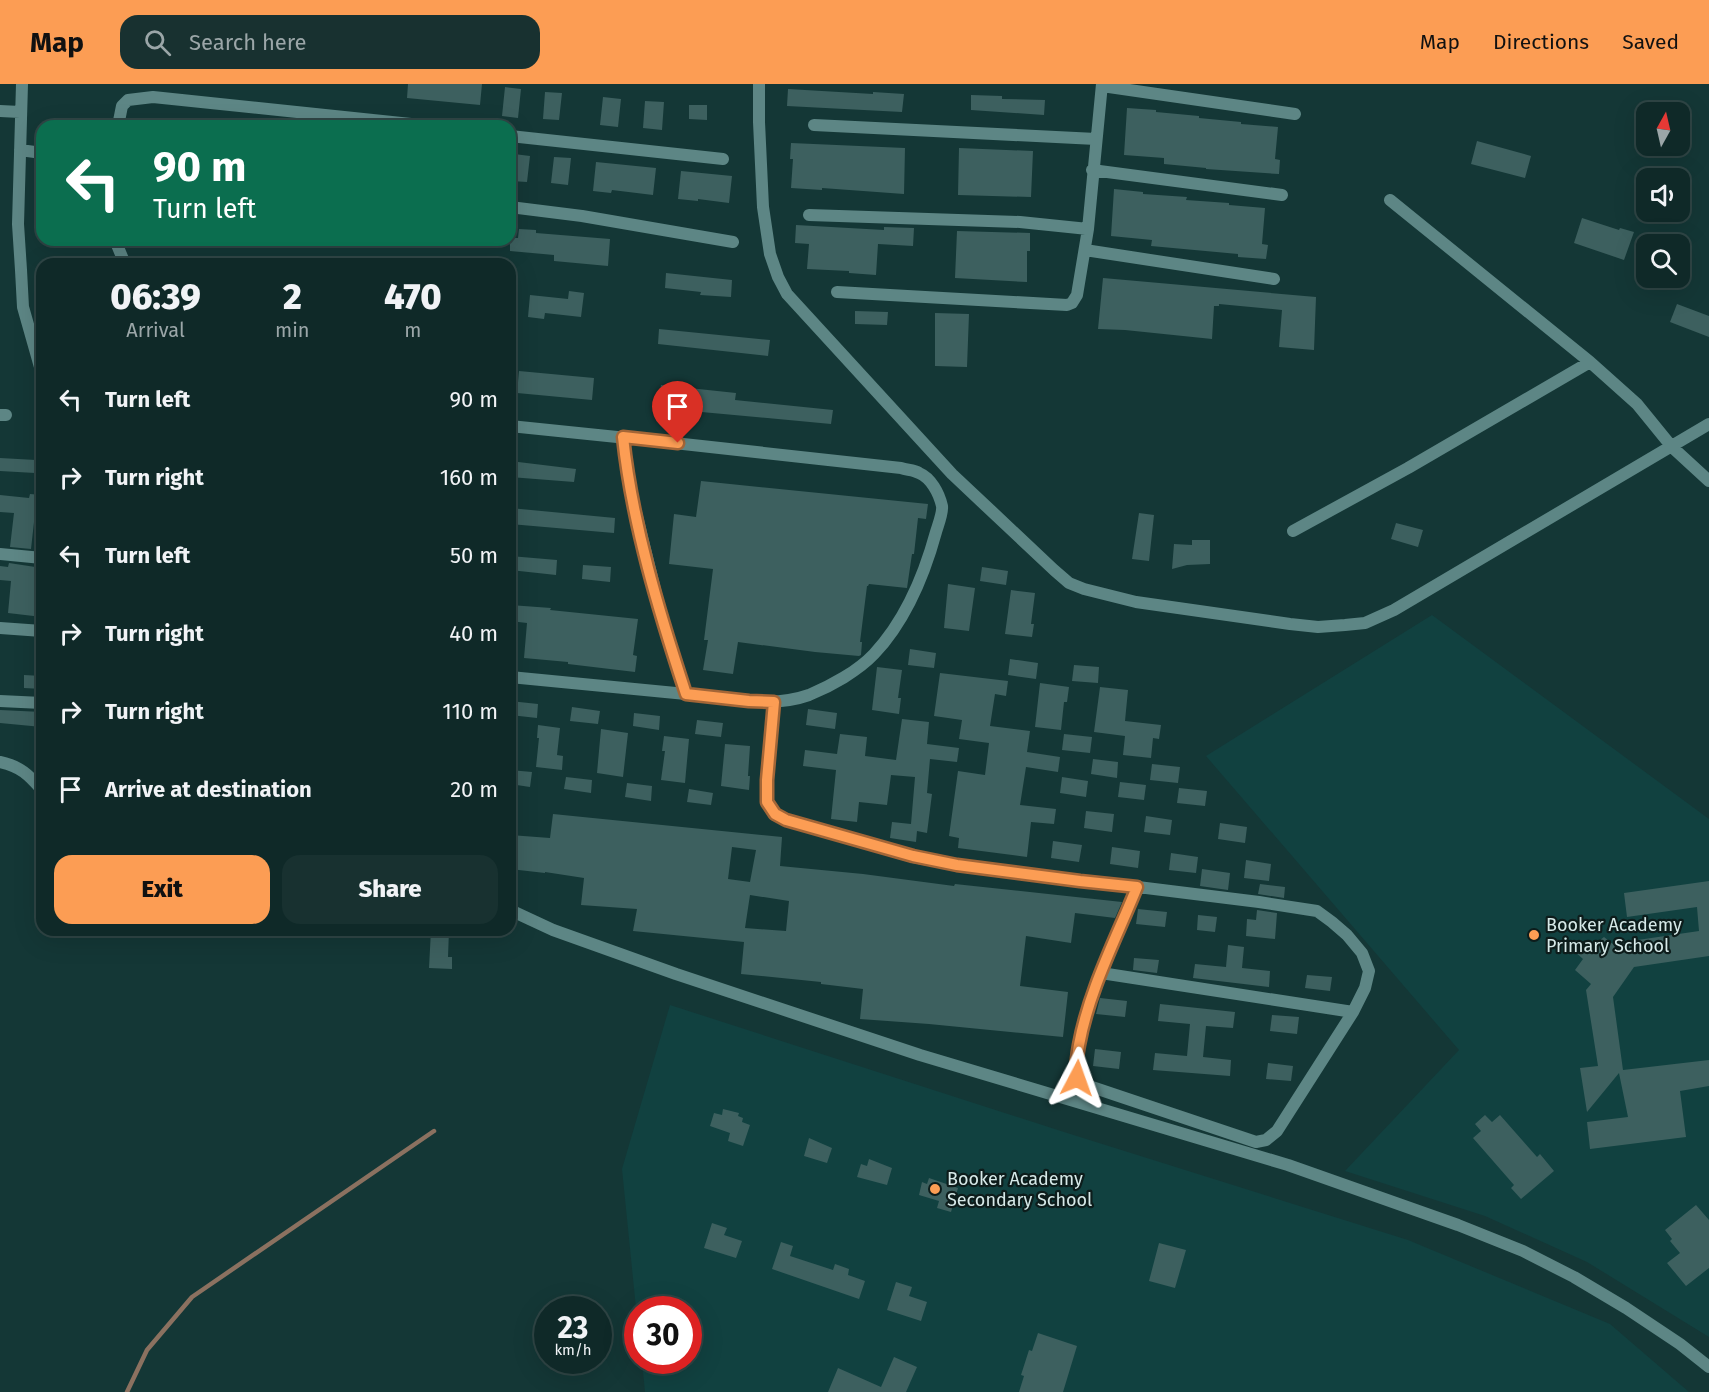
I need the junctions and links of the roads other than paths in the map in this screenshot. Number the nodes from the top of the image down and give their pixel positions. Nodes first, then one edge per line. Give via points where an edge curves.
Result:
1 (22, 84) edge
2 (759, 84) edge
3 (1102, 85) edge
4 (0, 111) edge
5 (20, 112) junction
6 (1295, 114) dead end
7 (119, 120) edge
8 (373, 120) edge
9 (814, 125) dead end
10 (516, 137) edge
11 (1096, 139) junction
12 (20, 150) junction
13 (36, 152) edge
14 (723, 159) dead end
15 (1092, 170) junction
16 (1282, 195) dead end
17 (1390, 200) dead end
18 (516, 208) edge
19 (809, 215) dead end
20 (1088, 229) junction
21 (734, 242) dead end
22 (1084, 250) junction
23 (1274, 279) dead end
24 (837, 292) dead end
25 (36, 353) edge
26 (1590, 362) junction
27 (1709, 424) edge
28 (516, 427) edge
29 (623, 437) junction
30 (1672, 447) junction
31 (1709, 481) edge
32 (1293, 531) dead end
33 (0, 554) edge
34 (36, 557) edge
35 (0, 628) edge
36 (36, 631) edge
37 (516, 678) edge
38 (686, 694) junction
39 (0, 701) edge
40 (774, 702) junction
41 (36, 703) edge
42 (0, 762) edge
43 (36, 783) edge
44 (1137, 887) junction
45 (516, 913) edge
46 (1101, 973) junction
47 (1353, 1012) junction
48 (1709, 1367) edge

1 - 5 street
2 - 30 street via 763,207 770,254 787,294 952,474 1054,570 1084,589 1136,603 1290,624 1318,627 1365,623 1394,610
3 - 6 street
3 - 11 street
4 - 5 street
5 - 12 street
7 - 8 street via 122,106 140,97
9 - 11 street
10 - 14 street
11 - 15 street
12 - 13 street
12 - 25 street via 18,224 23,307
15 - 16 street
15 - 20 street
17 - 26 street
18 - 21 street
19 - 20 street via 1008,221
20 - 22 street
22 - 23 street
22 - 24 street via 1077,295 1067,305
26 - 30 street via 1637,404
26 - 32 street
27 - 30 street
28 - 29 street
29 - 38 street via 628,480 652,579
29 - 40 street via 901,468 920,473 934,486 942,508 927,564 892,634 852,672 823,689
30 - 31 street
33 - 34 street
35 - 36 street
37 - 38 street
38 - 40 street
39 - 41 street
40 - 44 street via 767,802 775,814 786,820 957,865
42 - 43 street via 28,774
44 - 46 street
44 - 47 street via 1317,911 1347,935 1362,953 1369,971
45 - 48 street via 676,974 920,1055 1288,1165 1458,1225 1574,1277 1680,1344
46 - 47 street
46 - 47 street via 1083,1026 1078,1080 1256,1142 1277,1131

